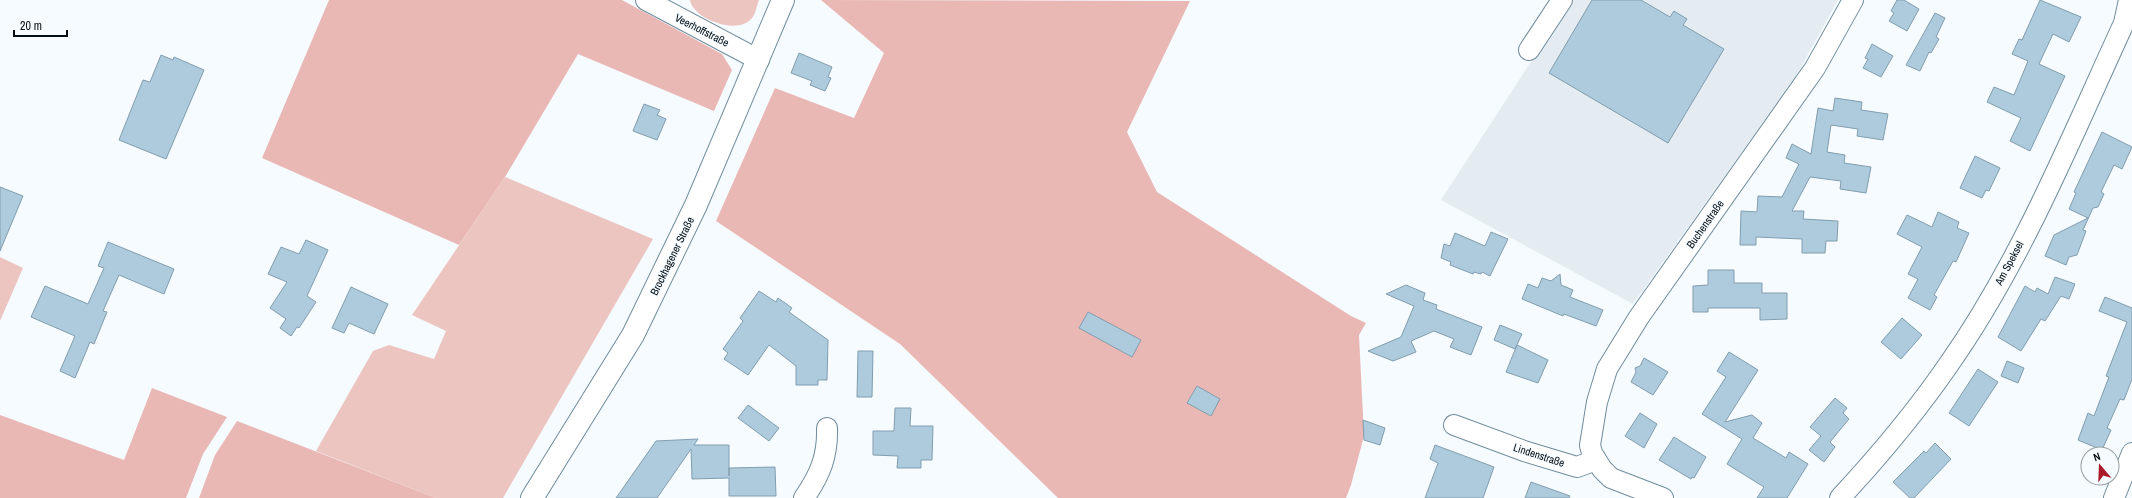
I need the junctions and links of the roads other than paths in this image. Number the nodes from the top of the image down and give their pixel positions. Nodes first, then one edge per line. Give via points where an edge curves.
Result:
1 (646, 0) edge
2 (783, 0) edge
3 (1562, 0) edge
4 (1853, 0) edge
5 (2129, 0) edge
6 (2128, 22) edge
7 (1529, 50) dead end
8 (759, 60) junction
9 (1454, 425) dead end
10 (827, 428) dead end
11 (2132, 453) edge
12 (1596, 460) junction
13 (532, 498) edge
14 (804, 498) edge
15 (1663, 498) edge
16 (1840, 498) edge
17 (2114, 498) edge

1 - 8 street, Veerhoffstraße
2 - 8 main road, Brockhagener Straße
3 - 7 street
4 - 12 street, Buchenstraße via 1815,68 1639,317 1607,369 1597,402 1590,445
5 - 6 street, Am Speksel
6 - 16 street, Am Speksel via 1994,292 1949,364 1890,443
8 - 13 main road, Brockhagener Straße via 696,205 633,335
9 - 12 street, Lindenstraße via 1577,467
10 - 14 street via 828,441 822,470
11 - 17 street
12 - 15 street via 1611,478

